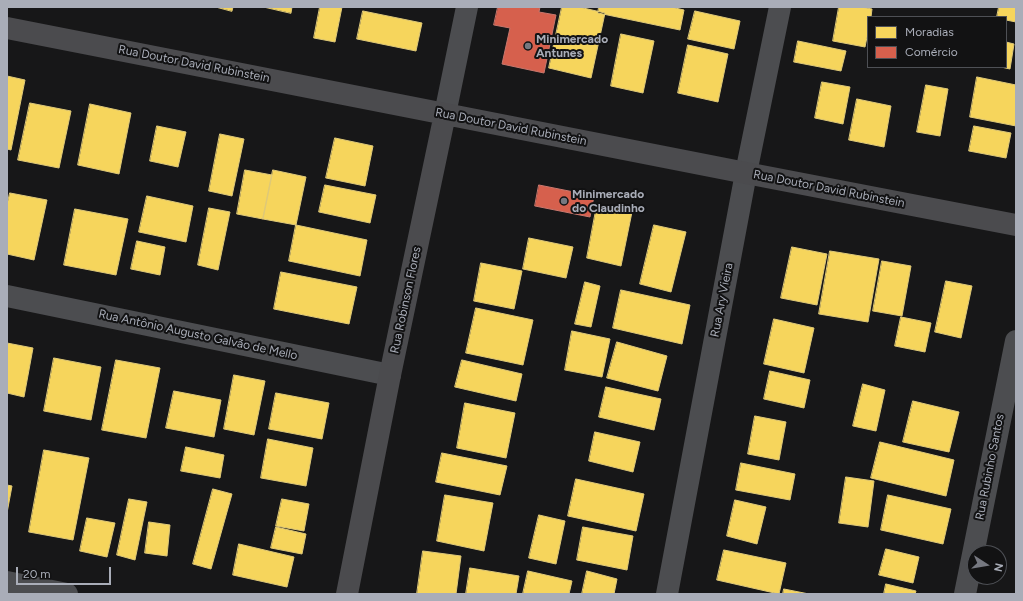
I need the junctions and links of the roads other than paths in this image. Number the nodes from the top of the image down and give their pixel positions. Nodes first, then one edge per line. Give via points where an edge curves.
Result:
1 (467, 7) edge
2 (780, 7) edge
3 (7, 28) edge
4 (445, 114) junction
5 (746, 173) junction
6 (1016, 225) edge
7 (7, 296) edge
8 (1016, 341) edge
9 (390, 375) junction
10 (7, 582) edge
11 (67, 594) edge
12 (347, 594) edge
13 (667, 594) edge
14 (965, 594) edge

1 - 4 street, Rua Robinson Flores
2 - 5 street, Rua Ary Vieira
3 - 4 street, Rua Doutor David Rubinstein
4 - 5 street, Rua Doutor David Rubinstein
4 - 9 street, Rua Robinson Flores
5 - 6 street, Rua Doutor David Rubinstein
5 - 13 street, Rua Ary Vieira
7 - 9 street, Rua Antônio Augusto Galvão de Mello
8 - 14 street, Rua Rubinho Santos
9 - 12 street, Rua Robinson Flores
10 - 11 street

